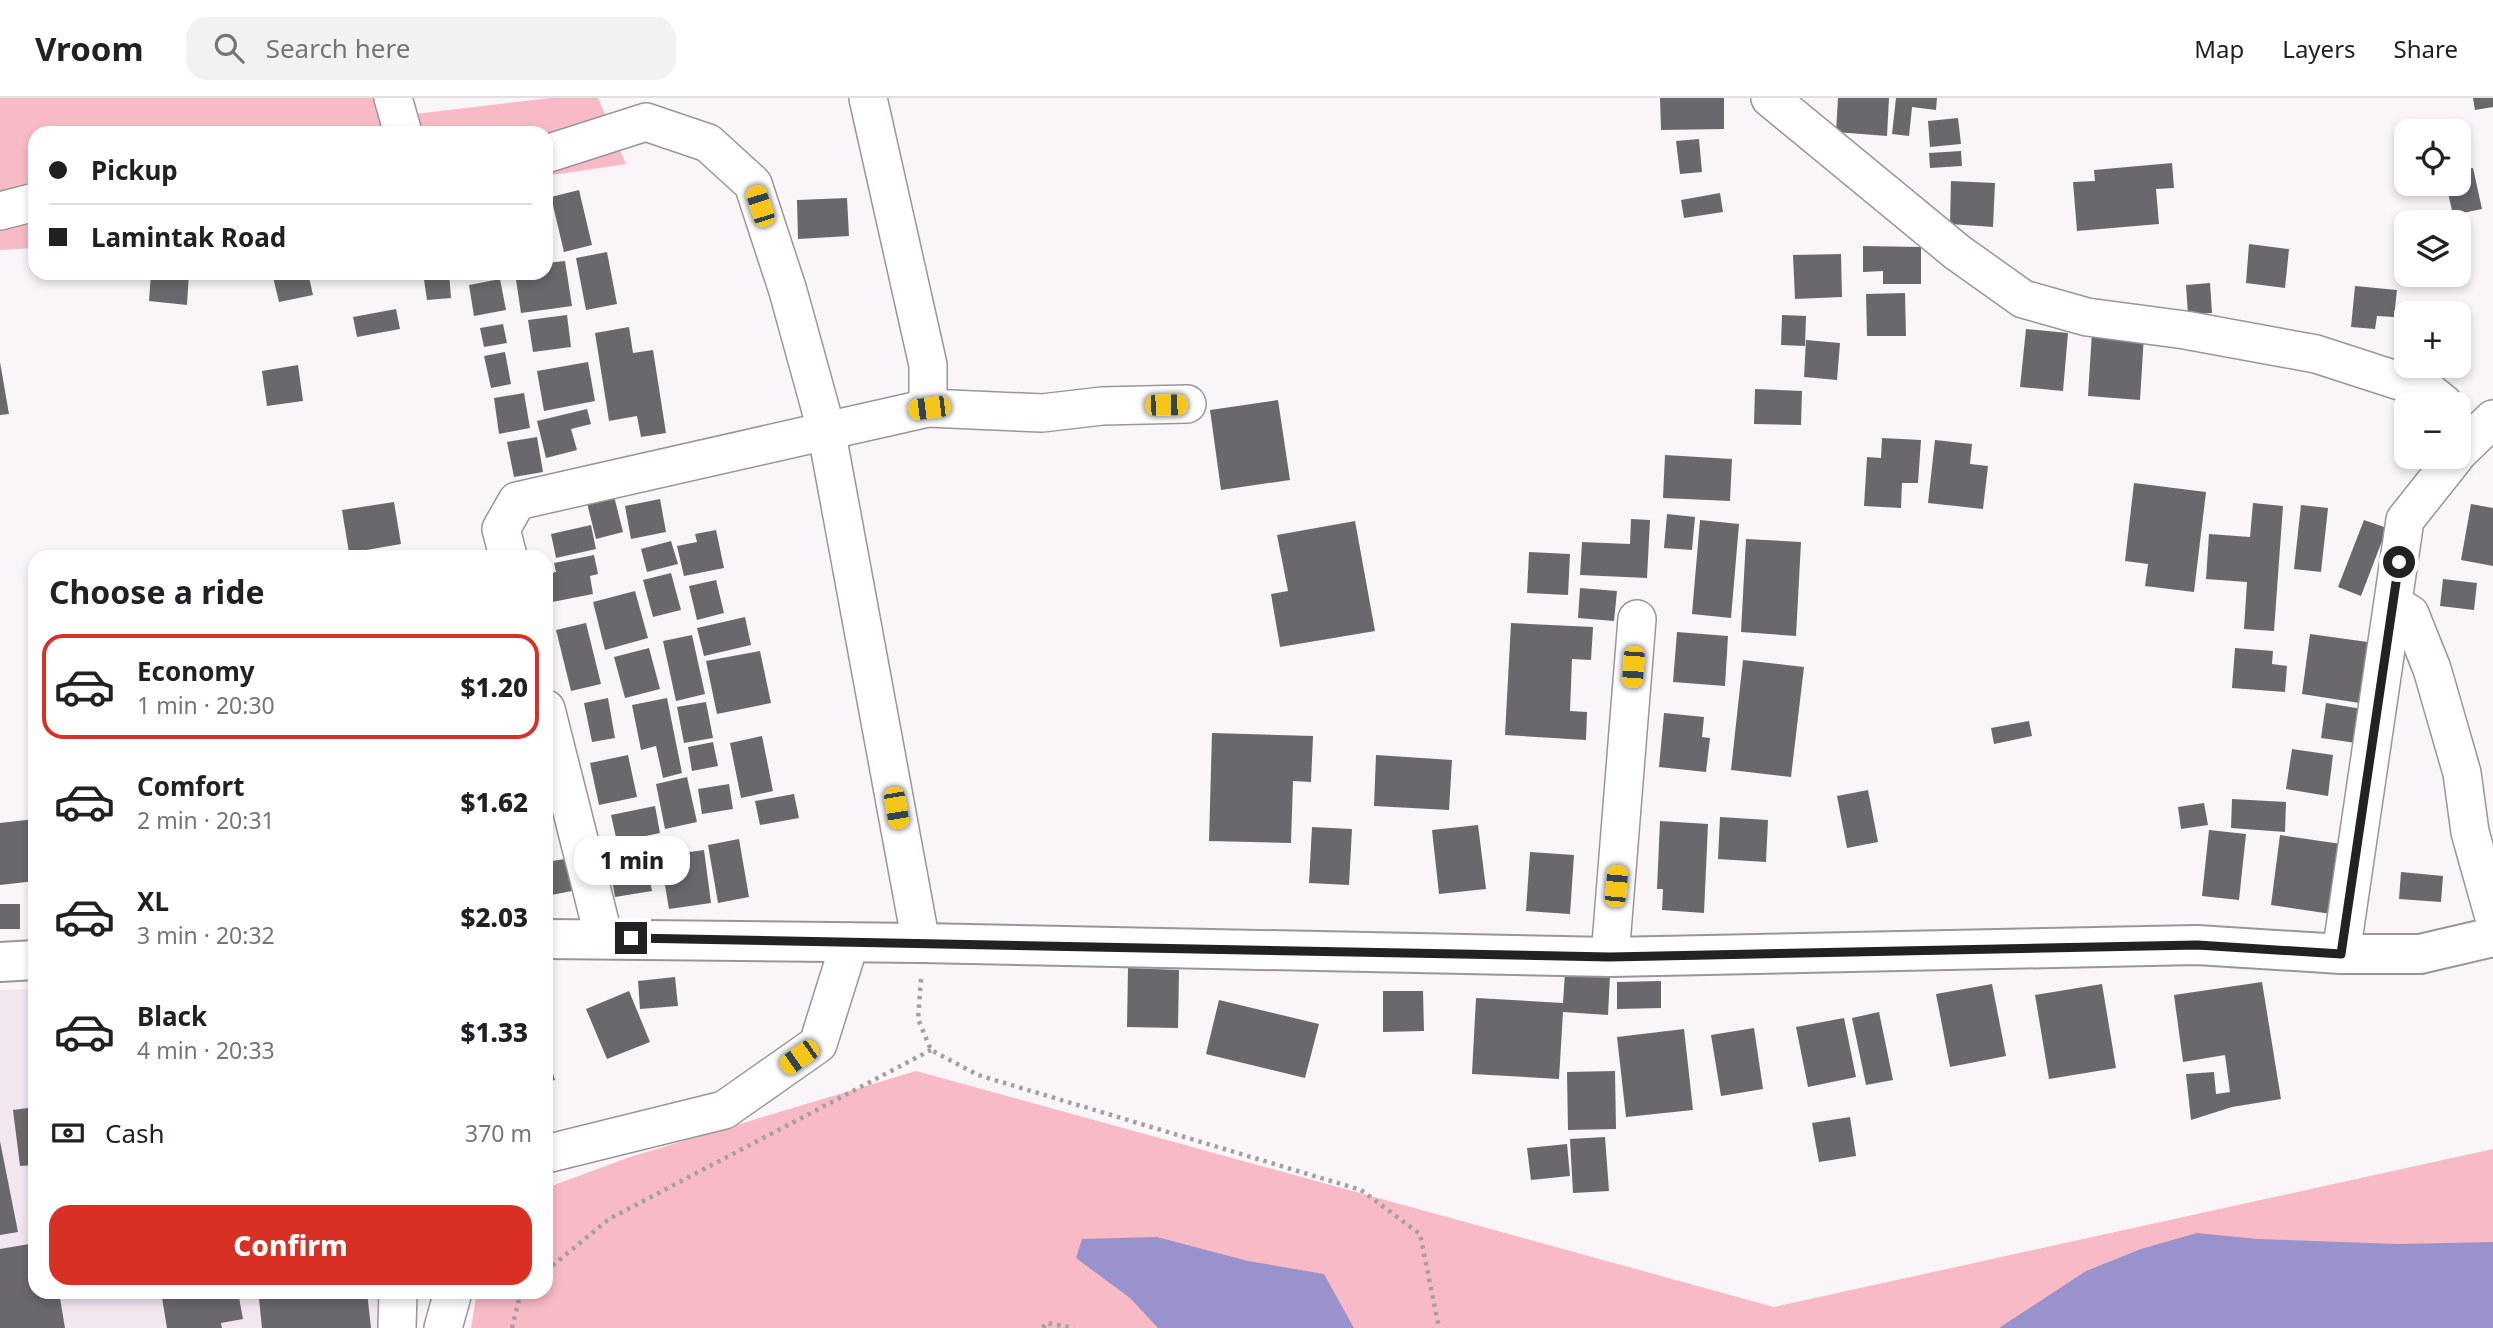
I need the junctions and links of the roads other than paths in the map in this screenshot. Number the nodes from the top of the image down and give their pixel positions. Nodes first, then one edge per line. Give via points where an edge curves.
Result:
1 (393, 98) edge
2 (868, 98) edge
3 (1770, 98) edge
4 (402, 126) edge
5 (553, 152) edge
6 (28, 204) edge
7 (0, 211) edge
8 (2429, 392) edge
9 (1187, 404) dead end
10 (929, 408) junction
11 (827, 429) junction
12 (2443, 469) edge
13 (506, 550) edge
14 (2393, 604) junction
15 (1637, 619) dead end
16 (553, 737) edge
17 (2493, 915) edge
18 (604, 937) junction
19 (2493, 937) edge
20 (553, 939) edge
21 (850, 942) junction
22 (921, 943) junction
23 (2341, 954) junction
24 (1610, 957) junction
25 (28, 960) edge
26 (0, 962) edge
27 (553, 1152) edge
28 (398, 1299) edge
29 (451, 1299) edge
30 (397, 1328) edge
31 (443, 1328) edge

1 - 4 street
2 - 10 street via 928,365
3 - 8 street via 1957,252 2024,299 2087,317 2316,354
5 - 11 street via 646,122 708,143 753,184
6 - 7 street
9 - 10 street via 1042,413
10 - 11 street
11 - 13 street via 517,501 501,530
11 - 22 street
12 - 14 street via 2405,520
14 - 17 street via 2410,614 2432,669 2462,773 2470,832
14 - 23 street
15 - 24 street
16 - 18 street
18 - 20 main road
18 - 21 main road
19 - 23 main road via 2420,954
21 - 22 main road
21 - 27 street via 818,1044 724,1110
22 - 24 main road
23 - 24 main road via 2197,945
25 - 26 main road
28 - 30 street
29 - 31 street

